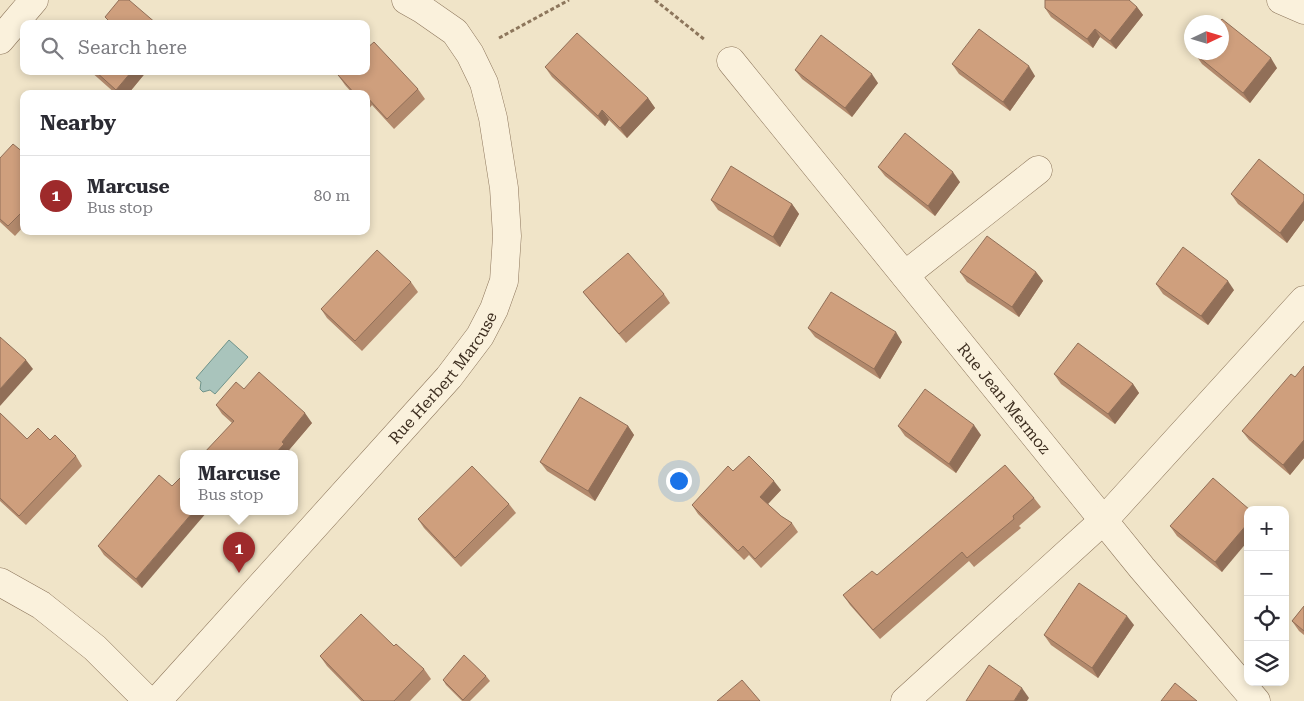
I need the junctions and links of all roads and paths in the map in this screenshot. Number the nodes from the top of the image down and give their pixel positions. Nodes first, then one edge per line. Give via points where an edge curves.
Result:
1 (34, 0) edge
2 (406, 0) edge
3 (568, 0) edge
4 (655, 0) edge
5 (1281, 0) edge
6 (1304, 10) edge
7 (0, 40) edge
8 (470, 54) junction
9 (731, 62) joint
10 (1038, 170) dead end
11 (905, 275) junction
12 (1304, 300) edge
13 (1105, 519) junction
14 (0, 582) edge
15 (148, 701) edge
16 (157, 701) edge
17 (905, 701) edge
18 (1256, 701) edge

1 - 7 street
2 - 8 street, Rue Herbert Marcuse via 455,32
3 - 8 path
4 - 9 path
5 - 6 street
8 - 16 street, Rue Herbert Marcuse via 484,83 493,118 504,188 507,236 504,281 494,309 480,336 449,377
9 - 11 street, Rue Jean Mermoz
10 - 11 street
11 - 13 street, Rue Jean Mermoz
12 - 13 street
13 - 17 street
13 - 18 street, Rue Jean Mermoz via 1142,568
14 - 15 street via 41,605 95,648

